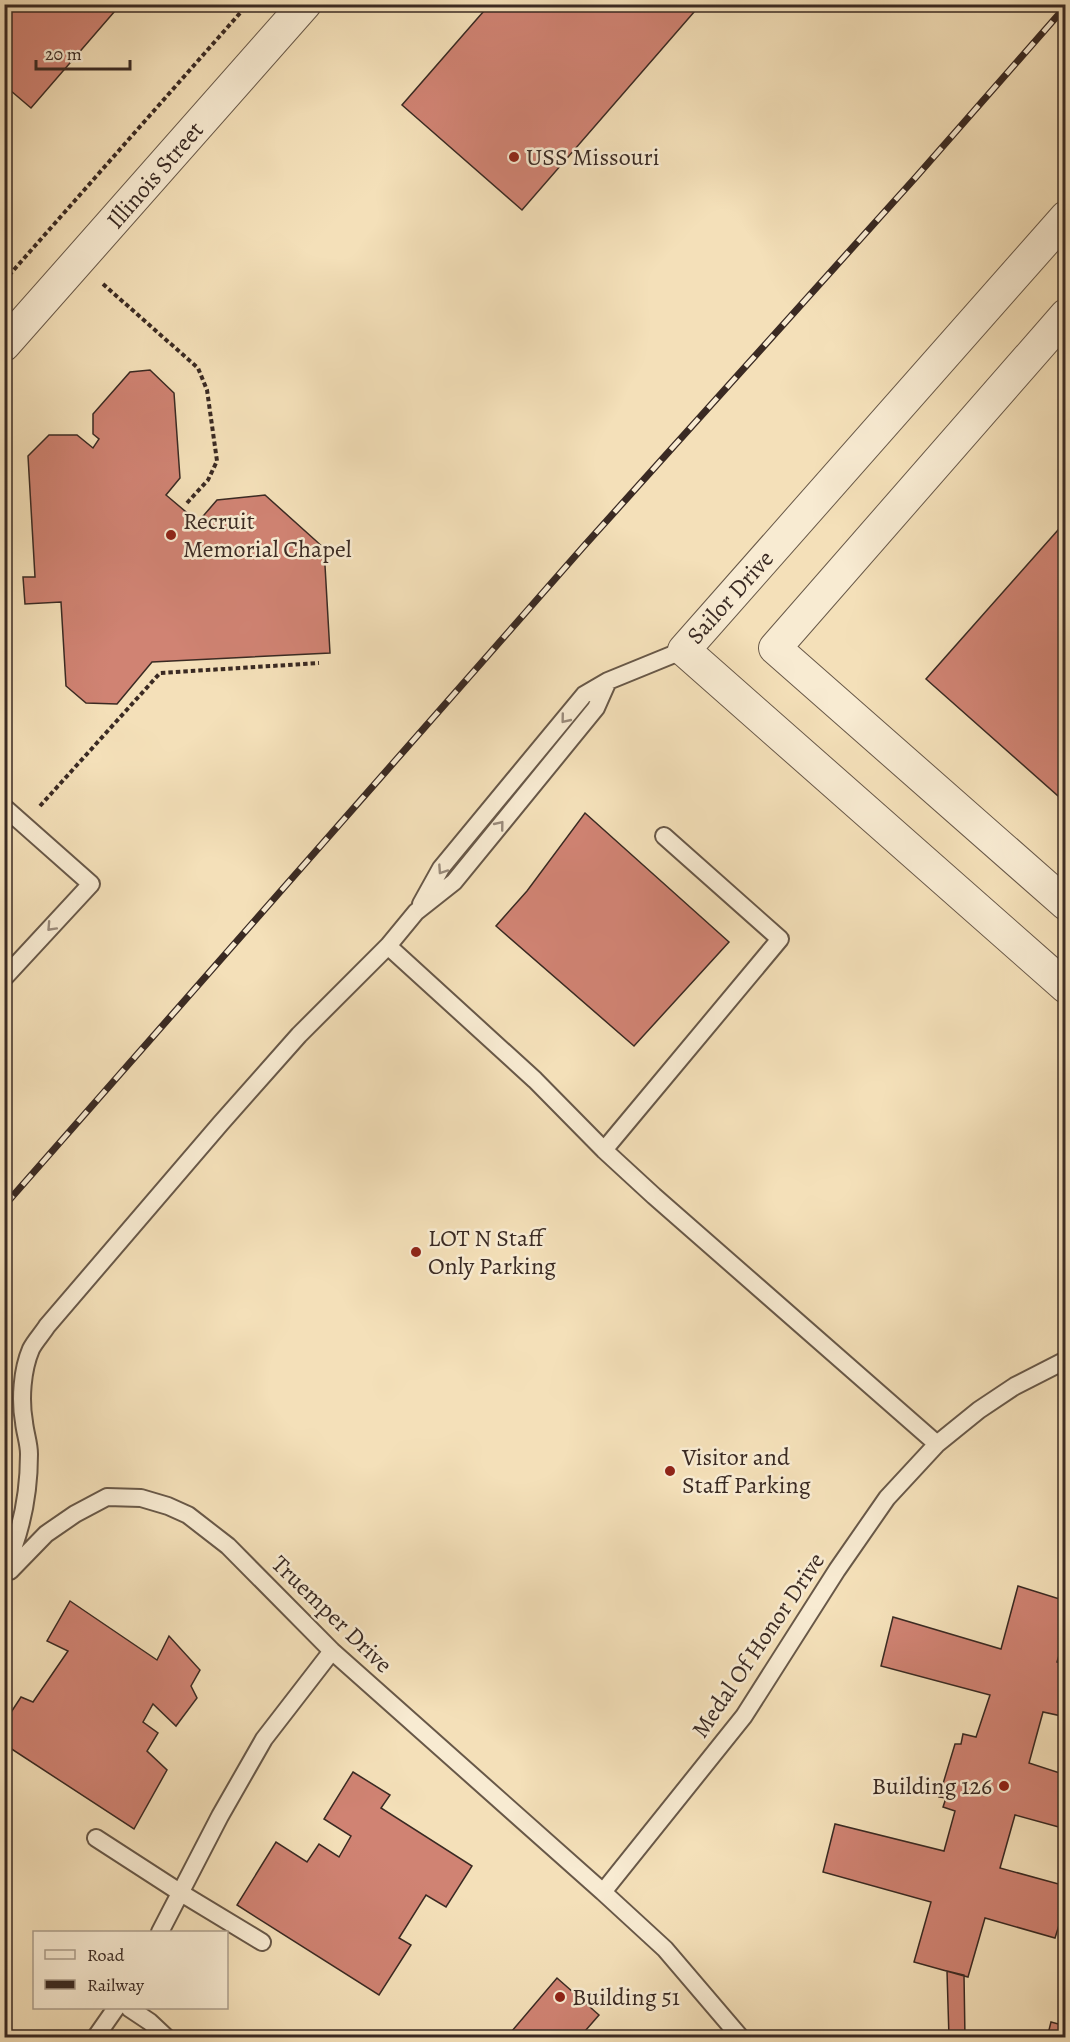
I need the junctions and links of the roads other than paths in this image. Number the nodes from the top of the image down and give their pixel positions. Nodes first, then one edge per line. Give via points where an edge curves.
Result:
1 (305, 4) edge
2 (1065, 217) edge
3 (1065, 315) edge
4 (4, 345) edge
5 (684, 650) junction
6 (4, 807) edge
7 (664, 836) dead end
8 (1065, 904) edge
9 (388, 946) junction
10 (4, 978) edge
11 (1063, 980) edge
12 (604, 1150) junction
13 (1065, 1360) edge
14 (937, 1444) junction
15 (4, 1570) edge
16 (4, 1579) edge
17 (332, 1651) junction
18 (96, 1838) dead end
19 (603, 1892) junction
20 (181, 1893) junction
21 (161, 1931) edge
22 (262, 1942) dead end
23 (115, 2009) edge
24 (132, 2009) edge
25 (96, 2037) edge
26 (167, 2037) edge
27 (741, 2037) edge

1 - 4 street, Illinois Street
2 - 5 street, Sailor Drive
3 - 8 street via 775,648
5 - 9 lane via 608,681 596,708 454,882 417,912
5 - 11 street, Sailor Drive
6 -> 10 lane via 91,884
7 - 12 lane via 780,939
9 - 12 lane via 536,1080
9 - 15 lane via 244,1096 31,1349 23,1398 29,1451 26,1497 15,1546
12 - 14 lane
13 - 14 lane, Medal Of Honor Drive via 1015,1386
14 - 19 lane, Medal Of Honor Drive via 881,1507 744,1716
16 - 17 lane, Truemper Drive via 46,1534 75,1514 107,1497 141,1498 188,1515 228,1546
17 - 19 lane, Truemper Drive
17 - 20 lane via 264,1739
18 - 20 lane
19 - 27 lane via 665,1949
20 - 21 lane
20 - 22 lane
23 - 25 lane
24 - 26 lane

